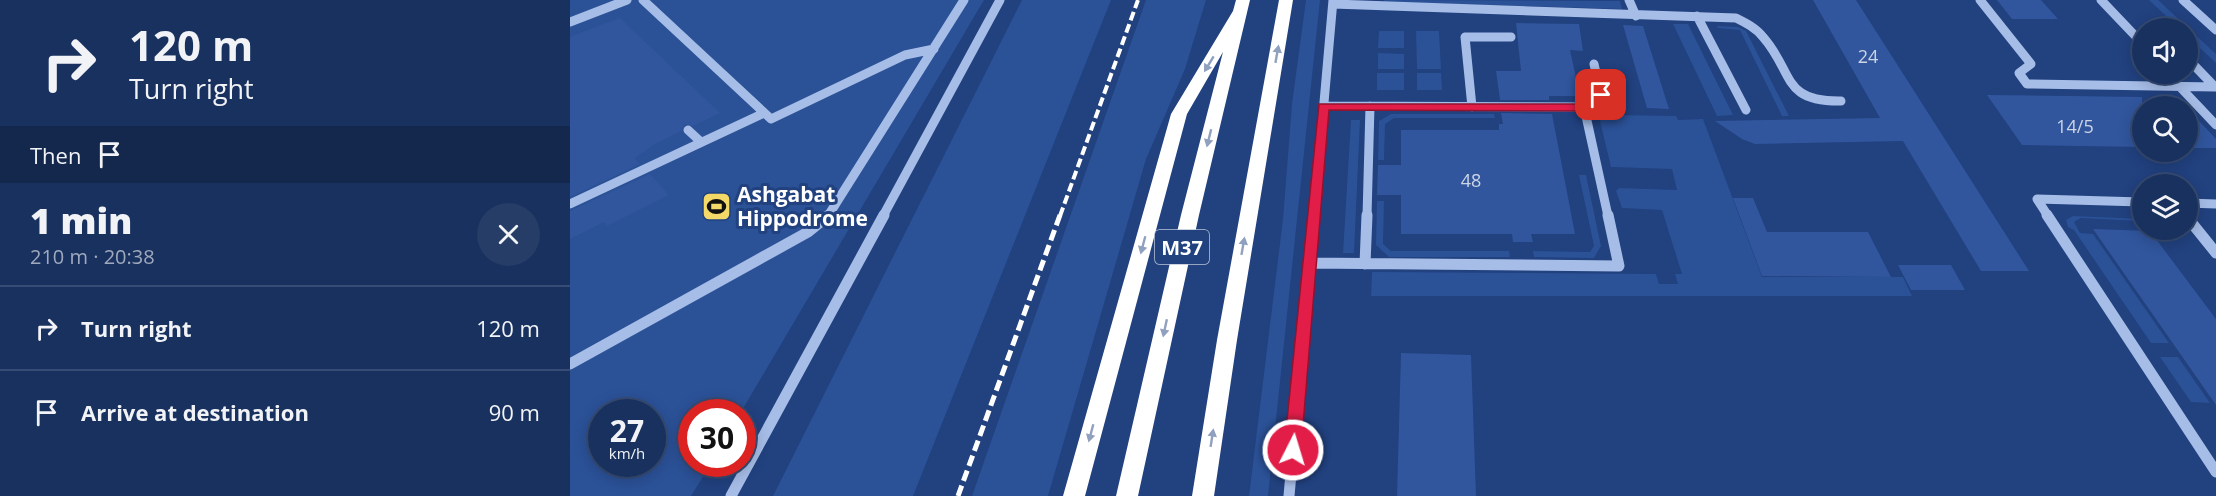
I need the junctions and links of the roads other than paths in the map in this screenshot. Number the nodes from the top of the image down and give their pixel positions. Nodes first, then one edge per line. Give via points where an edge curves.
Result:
1 (627, 0) edge
2 (643, 0) edge
3 (964, 0) edge
4 (1000, 0) edge
5 (1286, 0) edge
6 (1629, 0) edge
7 (1980, 0) edge
8 (2101, 0) edge
9 (2183, 0) edge
10 (1333, 2) edge
11 (1365, 3) edge
12 (1241, 7) edge
13 (1636, 16) junction
14 (1697, 16) junction
15 (572, 18) edge
16 (2130, 30) edge
17 (2216, 30) edge
18 (1511, 37) dead end
19 (934, 49) junction
20 (1594, 64) dead end
21 (2198, 69) edge
22 (2180, 87) junction
23 (1841, 101) dead end
24 (1323, 106) junction
25 (1370, 106) junction
26 (1472, 107) junction
27 (1584, 107) junction
28 (1746, 110) dead end
29 (764, 112) junction
30 (2216, 125) edge
31 (688, 130) dead end
32 (701, 142) junction
33 (2132, 202) edge
34 (2198, 203) edge
35 (570, 204) edge
36 (2216, 204) edge
37 (2198, 231) edge
38 (2216, 253) edge
39 (1310, 263) junction
40 (1365, 264) junction
41 (570, 364) edge
42 (2216, 472) edge
43 (731, 496) edge
44 (1074, 496) edge
45 (1127, 496) edge
46 (1203, 496) edge
47 (1288, 496) edge

1 - 15 street
2 - 29 street
3 - 19 street
4 - 43 street
46 -> 5 highway, M37
6 - 13 street
7 - 22 street via 2031,64 2019,73 2027,84
8 - 16 street
9 - 17 street
10 - 11 street
10 - 24 street
11 - 13 street
12 -> 44 highway via 1179,114
12 -> 45 highway, M37
13 - 14 street
14 - 23 street via 1724,16 1749,23 1766,37 1798,91 1820,101
14 - 28 street
18 - 26 street via 1465,37
19 - 29 street via 905,55 771,119
19 - 41 street via 827,217 790,243
20 - 27 street via 1601,95 1599,102
21 - 22 street via 2215,87
22 - 30 street
24 - 25 street
24 - 39 street
25 - 26 street
25 - 40 street
26 - 27 street
27 - 40 street via 1619,266
29 - 32 street
31 - 32 street
32 - 35 street
33 - 42 street via 2037,199
34 - 36 street
37 - 38 street
39 - 40 street
39 - 47 street

